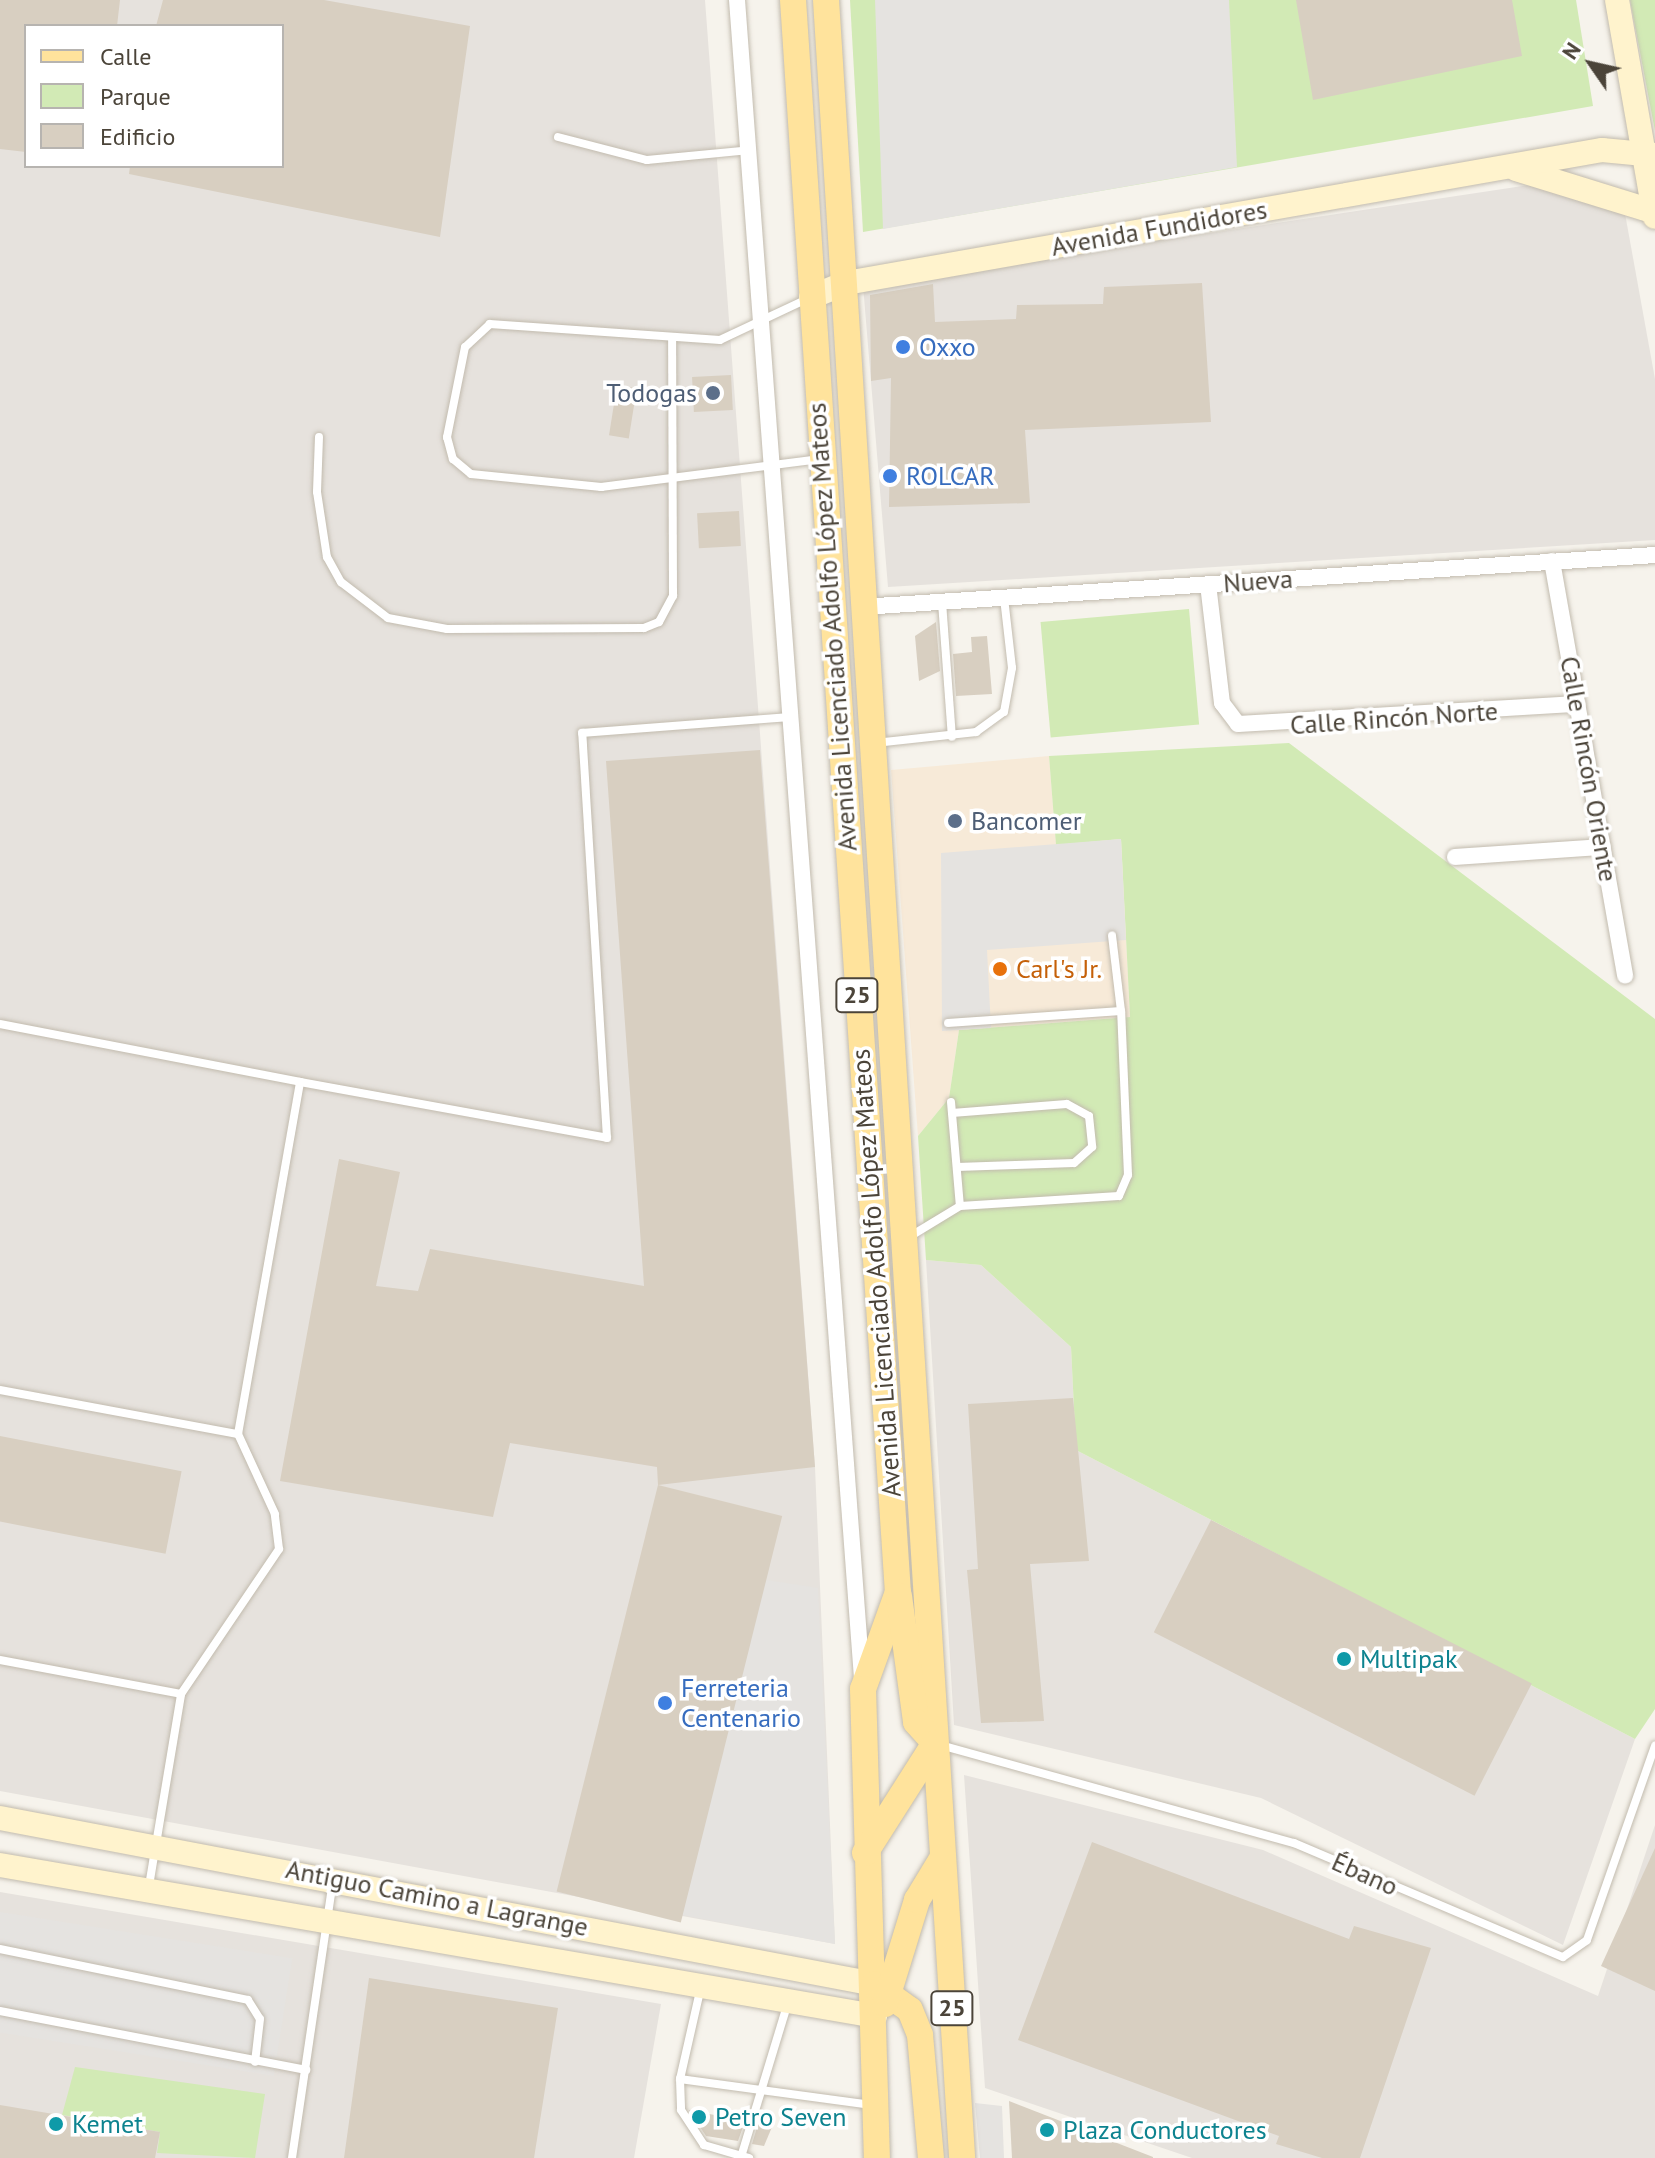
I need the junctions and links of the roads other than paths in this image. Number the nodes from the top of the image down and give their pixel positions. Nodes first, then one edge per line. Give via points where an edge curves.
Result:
1 (737, 0) edge
2 (793, 0) edge
3 (826, 0) edge
4 (1617, 0) edge
5 (558, 137) dead end
6 (750, 150) junction
7 (1651, 152) edge
8 (1509, 167) junction
9 (1655, 214) edge
10 (846, 283) junction
11 (811, 297) junction
12 (762, 320) junction
13 (672, 340) junction
14 (319, 437) dead end
15 (820, 459) junction
16 (775, 463) junction
17 (667, 482) junction
18 (1655, 555) edge
19 (1552, 561) junction
20 (1208, 584) junction
21 (1004, 598) junction
22 (942, 602) junction
23 (862, 607) junction
24 (1577, 704) junction
25 (792, 717) junction
26 (952, 737) junction
27 (870, 744) junction
28 (1603, 847) junction
29 (1455, 857) dead end
30 (1112, 936) dead end
31 (1625, 976) dead end
32 (1121, 1011) junction
33 (948, 1023) dead end
34 (0, 1024) edge
35 (300, 1082) junction
36 (951, 1102) dead end
37 (952, 1113) junction
38 (957, 1167) junction
39 (960, 1206) junction
40 (905, 1239) junction
41 (0, 1390) edge
42 (238, 1434) junction
43 (898, 1592) junction
44 (0, 1660) edge
45 (863, 1689) junction
46 (181, 1694) junction
47 (935, 1743) junction
48 (1655, 1746) edge
49 (0, 1818) edge
50 (156, 1846) junction
51 (865, 1853) junction
52 (943, 1857) junction
53 (0, 1865) edge
54 (333, 1878) junction
55 (148, 1891) junction
56 (327, 1924) junction
57 (0, 1949) edge
58 (884, 1989) junction
59 (700, 1991) junction
60 (787, 2006) junction
61 (0, 2011) edge
62 (875, 2016) junction
63 (255, 2062) junction
64 (306, 2070) junction
65 (680, 2079) junction
66 (760, 2088) junction
67 (877, 2105) junction
68 (741, 2157) edge
69 (292, 2158) edge
70 (749, 2158) edge
71 (877, 2158) edge
72 (931, 2158) edge
73 (962, 2158) edge

1 - 6 street
2 - 11 main road, Avenida Licenciado Adolfo López Mateos / 25
3 - 10 main road, Avenida Licenciado Adolfo López Mateos / 25
4 - 7 street
5 - 6 lane via 647,160
6 - 12 street
7 - 8 street, Avenida Fundidores
7 - 9 street
8 - 9 street, Avenida Fundidores
8 - 10 street, Avenida Fundidores
10 - 11 street, Avenida Fundidores
10 - 23 main road, Avenida Licenciado Adolfo López Mateos / 25
11 - 12 lane
11 - 15 main road, Avenida Licenciado Adolfo López Mateos / 25
12 - 13 lane via 733,338
12 - 16 street
13 - 17 lane
13 - 17 lane via 490,324 465,347 447,437 459,466 488,479 601,487
14 - 17 lane via 317,492 327,557 362,601 414,627 626,631 659,622 673,596
15 - 16 lane
15 - 43 main road, Avenida Licenciado Adolfo López Mateos / 25
16 - 17 lane
16 - 25 street
18 - 19 street, Nueva
19 - 20 street, Nueva
19 - 24 street, Calle Rincón Oriente
20 - 21 street, Nueva
20 - 24 street, Calle Rincón Norte via 1222,703 1238,724 1266,728
21 - 22 street, Nueva
21 - 26 lane via 1011,695 993,724
22 - 23 street, Nueva
22 - 26 lane
23 - 27 main road, Avenida Licenciado Adolfo López Mateos / 25
24 - 28 street, Calle Rincón Oriente
25 - 35 lane via 582,733 607,1138
25 - 45 street
26 - 27 lane
27 - 40 main road, Avenida Licenciado Adolfo López Mateos / 25
28 - 29 street
28 - 31 street, Calle Rincón Oriente
30 - 32 lane
32 - 33 lane
32 - 39 lane via 1128,1163 1119,1196
34 - 35 lane
35 - 42 lane
36 - 37 lane
37 - 38 lane
37 - 38 lane via 1067,1104 1089,1116 1092,1147 1074,1163
38 - 39 lane
39 - 40 lane
40 - 47 main road, Avenida Licenciado Adolfo López Mateos / 25
41 - 42 lane
42 - 46 lane via 275,1514 279,1549
43 - 45 main road, Avenida Licenciado Adolfo López Mateos / 25
43 - 47 main road via 916,1722
44 - 46 lane
45 - 51 main road, Avenida Licenciado Adolfo López Mateos / 25
46 - 50 lane
47 - 48 lane, Ébano via 1266,1833 1563,1957 1587,1940
47 - 51 main road
47 - 52 main road, Avenida Licenciado Adolfo López Mateos / 25
49 - 50 street, Antiguo Camino a Lagrange
50 - 54 street, Antiguo Camino a Lagrange
50 - 55 lane
51 - 58 main road, Avenida Licenciado Adolfo López Mateos / 25
52 - 58 main road via 917,1900
52 - 73 main road, Avenida Licenciado Adolfo López Mateos / 25
53 - 55 street, Antiguo Camino a Lagrange
54 - 56 lane
54 - 58 street, Antiguo Camino a Lagrange
55 - 56 street, Antiguo Camino a Lagrange
56 - 59 street, Antiguo Camino a Lagrange
56 - 64 lane
57 - 63 lane via 248,2000 260,2019
58 - 62 main road
58 - 72 main road via 920,2035
59 - 60 street, Antiguo Camino a Lagrange
59 - 65 lane
60 - 62 street, Antiguo Camino a Lagrange
60 - 66 lane
61 - 63 lane
62 - 67 main road
63 - 64 lane
64 - 69 lane
65 - 66 lane
65 - 68 lane via 681,2110 693,2136
66 - 67 lane
66 - 68 lane
67 - 71 main road
68 - 70 lane

